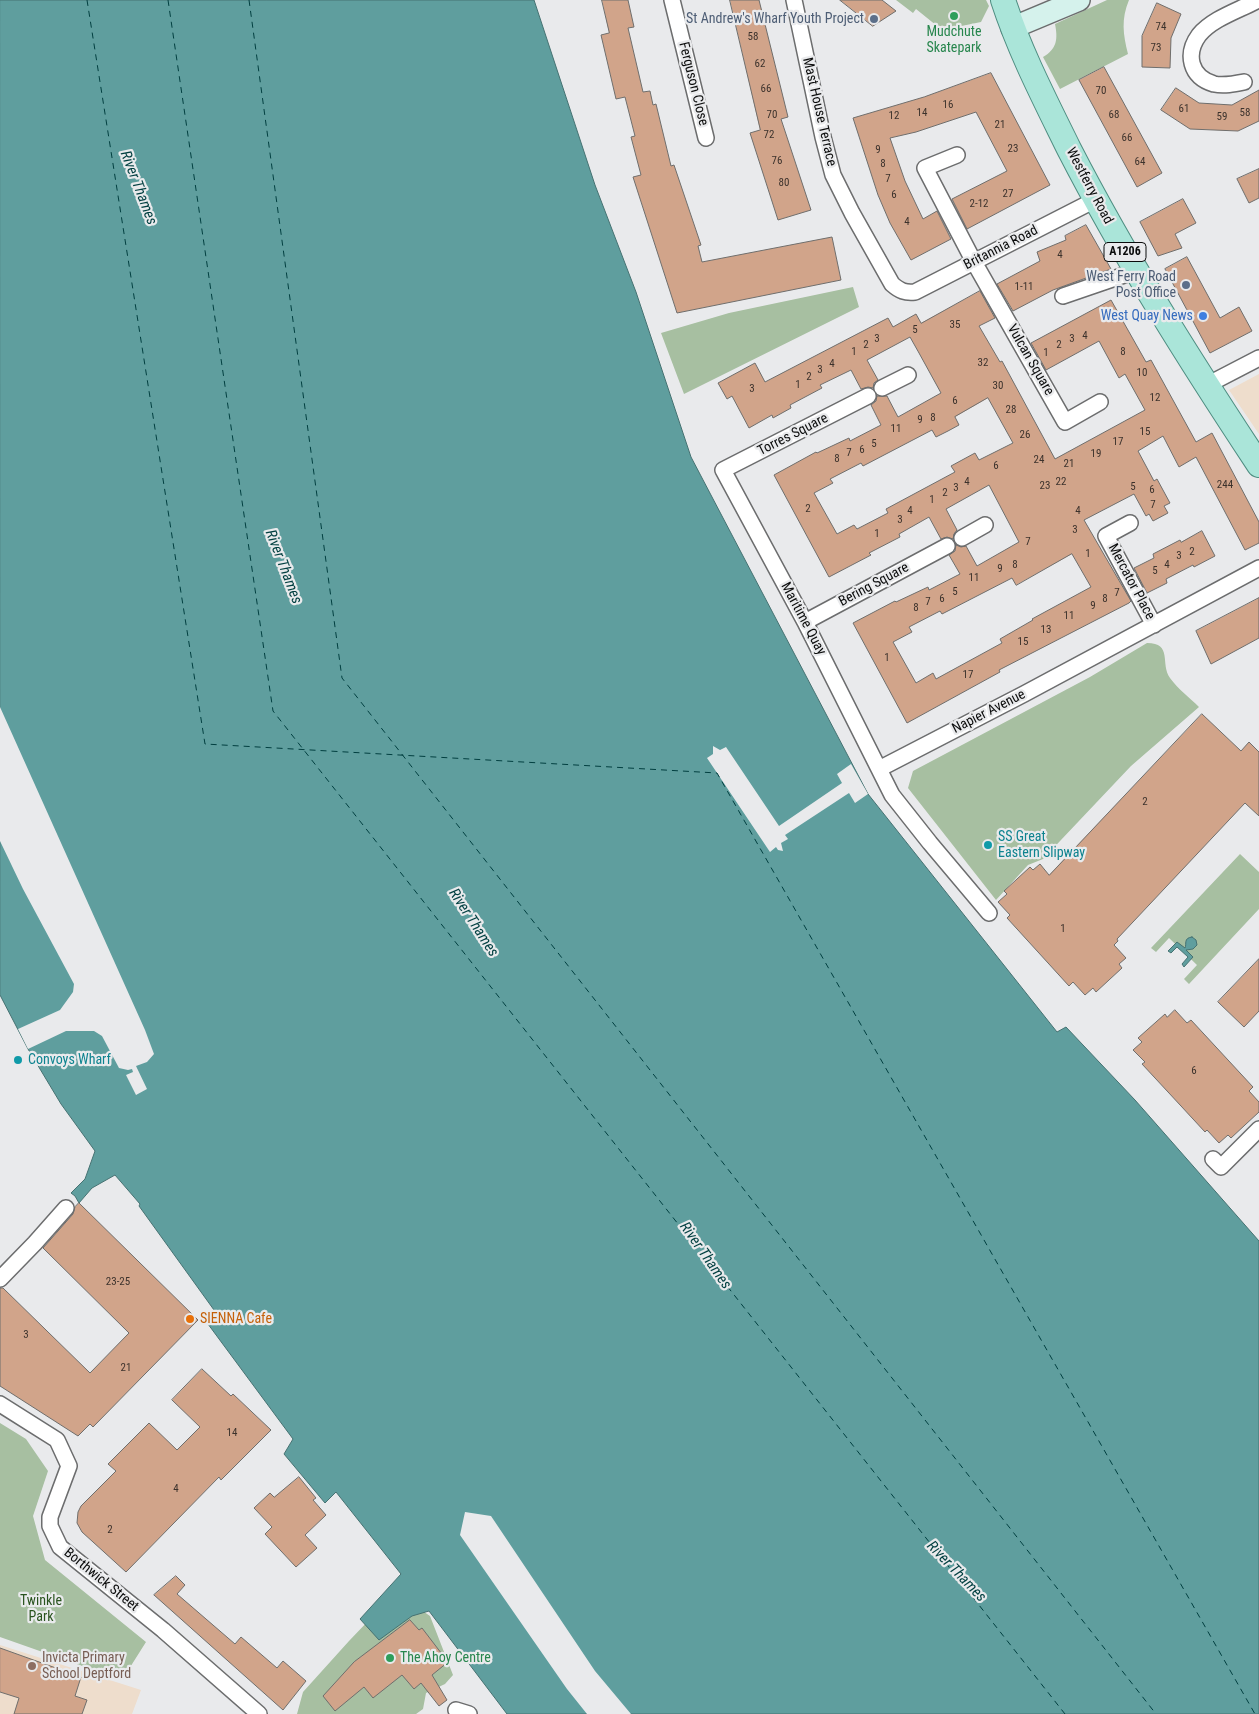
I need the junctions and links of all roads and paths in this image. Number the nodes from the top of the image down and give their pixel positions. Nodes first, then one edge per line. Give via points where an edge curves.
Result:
1 (672, 0) edge
2 (794, 0) edge
3 (1003, 0) edge
4 (1079, 0) edge
5 (1258, 0) edge
6 (1012, 28) junction
7 (1244, 82) dead end
8 (706, 138) dead end
9 (958, 155) dead end
10 (1095, 200) junction
11 (974, 262) junction
12 (1136, 271) junction
13 (906, 293) joint
14 (1063, 296) dead end
15 (1259, 358) edge
16 (908, 375) dead end
17 (1207, 385) junction
18 (882, 388) dead end
19 (865, 397) dead end
20 (1100, 402) dead end
21 (1259, 464) edge
22 (723, 470) joint
23 (1130, 523) dead end
24 (985, 525) dead end
25 (962, 538) dead end
26 (945, 547) dead end
27 (1259, 568) edge
28 (805, 622) junction
29 (1154, 625) junction
30 (879, 769) junction
31 (989, 913) dead end
32 (1259, 1130) edge
33 (1212, 1159) dead end
34 (66, 1208) dead end
35 (0, 1279) edge
36 (0, 1404) edge
37 (258, 1714) edge

1 - 8 street, Ferguson Close
2 - 13 street, Mast House Terrace via 833,175 892,284
3 - 6 main road, Westferry Road / A1206
4 - 6 street
5 - 7 street via 1211,25 1199,36 1190,55 1192,68 1202,79 1214,84
6 - 10 main road, Westferry Road / A1206
9 - 11 street via 925,168
10 - 11 street, Britannia Road
10 - 12 main road, Westferry Road / A1206
11 - 13 street, Britannia Road
11 - 20 street, Vulcan Square via 1065,422
12 - 14 street
12 - 17 main road, Westferry Road / A1206
15 - 17 street
16 - 18 street
17 - 21 main road, Westferry Road / A1206
19 - 22 street, Torres Square
22 - 28 street, Maritime Quay
23 - 29 street, Mercator Place via 1106,536
24 - 25 street
26 - 28 street, Bering Square
27 - 29 street, Napier Avenue
28 - 30 street, Maritime Quay
29 - 30 street, Napier Avenue
30 - 31 street via 892,795
32 - 33 street via 1221,1167
34 - 35 street
36 - 37 street, Borthwick Street via 57,1440 70,1466 50,1517 50,1526 60,1547

